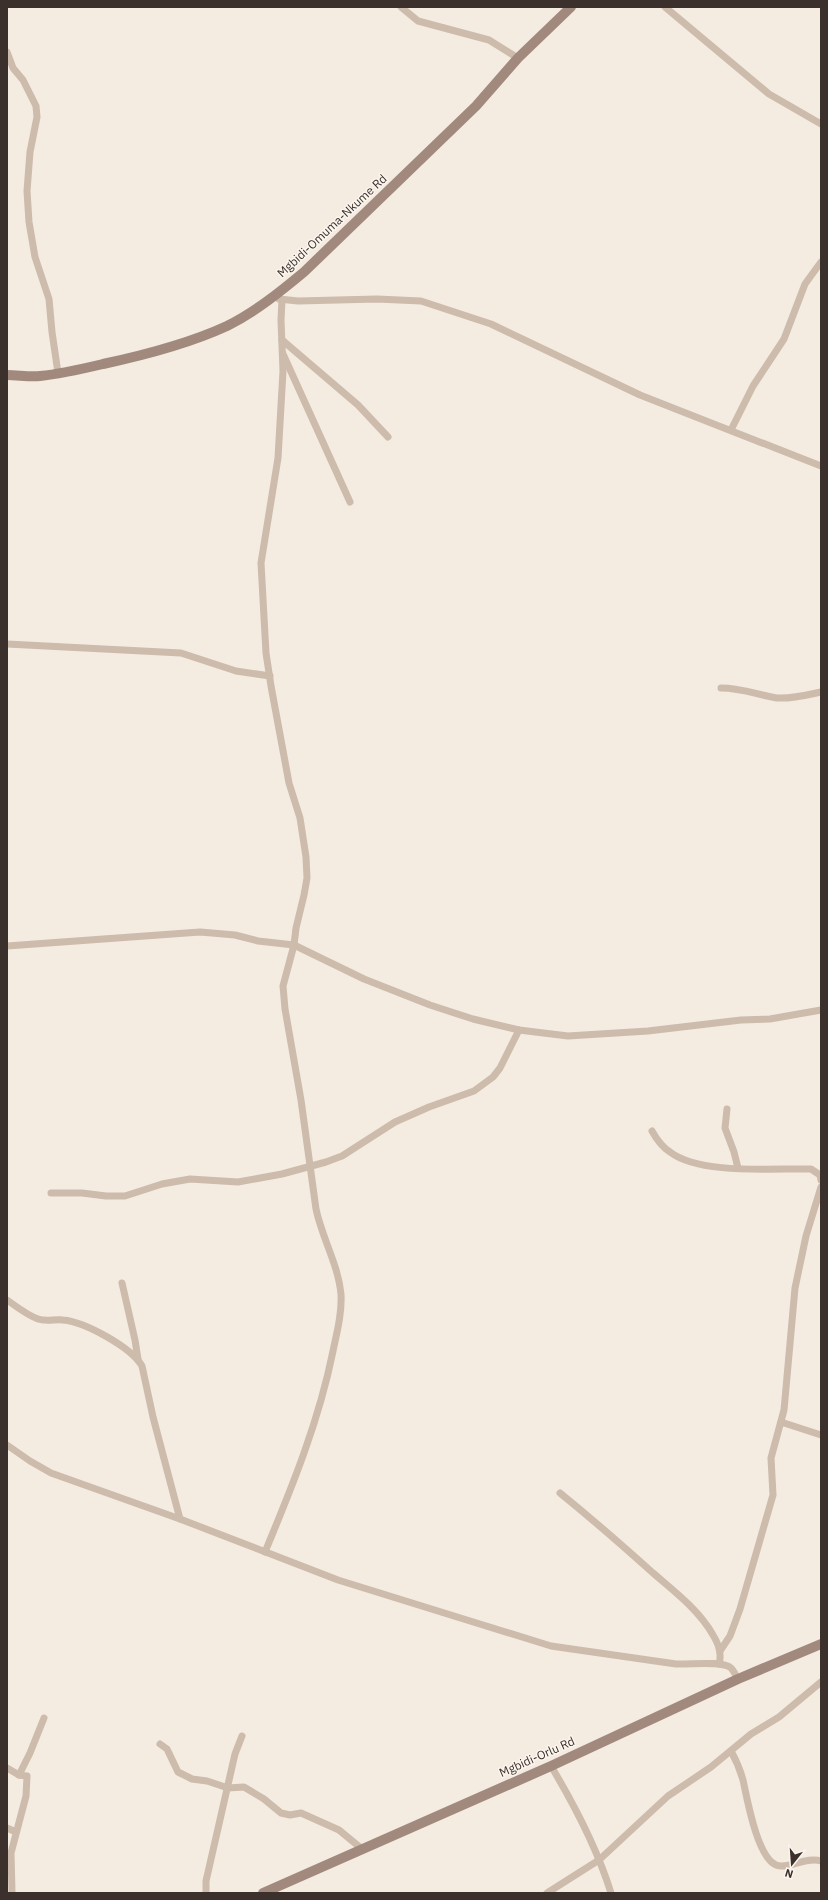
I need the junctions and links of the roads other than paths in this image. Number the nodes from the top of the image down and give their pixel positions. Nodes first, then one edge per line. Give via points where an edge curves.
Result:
1 (401, 7) edge
2 (571, 7) edge
3 (665, 7) edge
4 (7, 52) edge
5 (518, 58) junction
6 (821, 124) edge
7 (821, 262) edge
8 (278, 298) junction
9 (282, 340) junction
10 (282, 352) junction
11 (58, 373) junction
12 (7, 375) edge
13 (731, 430) junction
14 (388, 437) dead end
15 (821, 466) edge
16 (350, 502) dead end
17 (7, 644) edge
18 (270, 676) junction
19 (721, 688) dead end
20 (821, 692) edge
21 (294, 945) junction
22 (7, 946) edge
23 (821, 1010) edge
24 (519, 1030) junction
25 (727, 1109) dead end
26 (652, 1132) dead end
27 (310, 1166) junction
28 (738, 1168) junction
29 (821, 1180) edge
30 (821, 1187) edge
31 (51, 1193) dead end
32 (122, 1283) dead end
33 (7, 1300) edge
34 (138, 1359) junction
35 (781, 1422) junction
36 (821, 1435) edge
37 (7, 1445) edge
38 (560, 1493) dead end
39 (180, 1519) junction
40 (265, 1552) junction
41 (821, 1644) edge
42 (720, 1651) junction
43 (719, 1664) junction
44 (738, 1679) junction
45 (821, 1682) edge
46 (44, 1718) dead end
47 (242, 1736) dead end
48 (160, 1744) dead end
49 (732, 1751) junction
50 (551, 1766) junction
51 (7, 1768) edge
52 (19, 1775) junction
53 (228, 1788) junction
54 (7, 1828) edge
55 (16, 1832) junction
56 (362, 1849) junction
57 (599, 1860) junction
58 (821, 1862) edge
59 (12, 1893) edge
60 (206, 1893) edge
61 (263, 1893) edge
62 (547, 1893) edge
63 (611, 1893) edge

1 - 5 street via 418,21 489,40
2 - 5 street, Mgbidi-Omuma-Nkume Rd
3 - 6 street via 769,94
4 - 11 street via 13,68 23,80 36,106 37,117 30,152 27,191 29,222 36,257 49,299
5 - 8 street, Mgbidi-Omuma-Nkume Rd via 476,106
7 - 13 street via 805,284 784,339 753,386
8 - 9 street
8 - 11 street, Mgbidi-Omuma-Nkume Rd via 228,326 198,338 123,360
8 - 13 street via 421,301 491,324 640,395
9 - 10 street
9 - 14 street via 358,406
10 - 16 street
10 - 18 street via 278,458 261,564 266,653
11 - 12 street, Mgbidi-Omuma-Nkume Rd via 39,376
13 - 15 street
17 - 18 street via 181,653 236,671
18 - 21 street via 289,782 300,818 306,857 307,878
19 - 20 street via 742,689 778,698
21 - 22 street via 200,932
21 - 24 street via 430,1005
21 - 27 street via 283,986 284,1001
23 - 24 street via 770,1019 641,1032 568,1036
24 - 27 street via 500,1068 493,1077 474,1091 396,1122 342,1156
25 - 28 street via 725,1128
26 - 28 street via 670,1153 712,1166
27 - 31 street via 238,1182 190,1180 162,1184 125,1196
27 - 40 street via 319,1226 341,1293 340,1316 329,1373 312,1431 298,1474
28 - 29 street via 812,1169 820,1175
30 - 35 street via 806,1236 795,1288
32 - 34 street
33 - 34 street via 40,1320 64,1320 104,1336
34 - 39 street via 142,1366
35 - 36 street
35 - 42 street via 771,1458 773,1495 740,1609 730,1636
37 - 39 street via 51,1473
38 - 42 street via 672,1589 700,1617 713,1635
39 - 40 street
40 - 43 street via 338,1580 551,1646 676,1664
41 - 44 street, Mgbidi-Orlu Rd
42 - 43 street
43 - 44 street via 731,1668
44 - 50 street, Mgbidi-Orlu Rd
45 - 49 street
46 - 52 street
47 - 53 street via 235,1754
48 - 53 street via 167,1750 178,1772 192,1779
49 - 57 street via 668,1796
49 - 58 street via 738,1762 751,1818 768,1859 781,1866 815,1860
50 - 56 street, Mgbidi-Orlu Rd
50 - 57 street via 576,1808
51 - 52 street
52 - 55 street via 27,1776 27,1787
53 - 56 street via 244,1787 281,1813 301,1813 339,1830
53 - 60 street via 206,1881
54 - 55 street
55 - 59 street via 11,1853
56 - 61 street, Mgbidi-Orlu Rd
57 - 62 street
57 - 63 street

